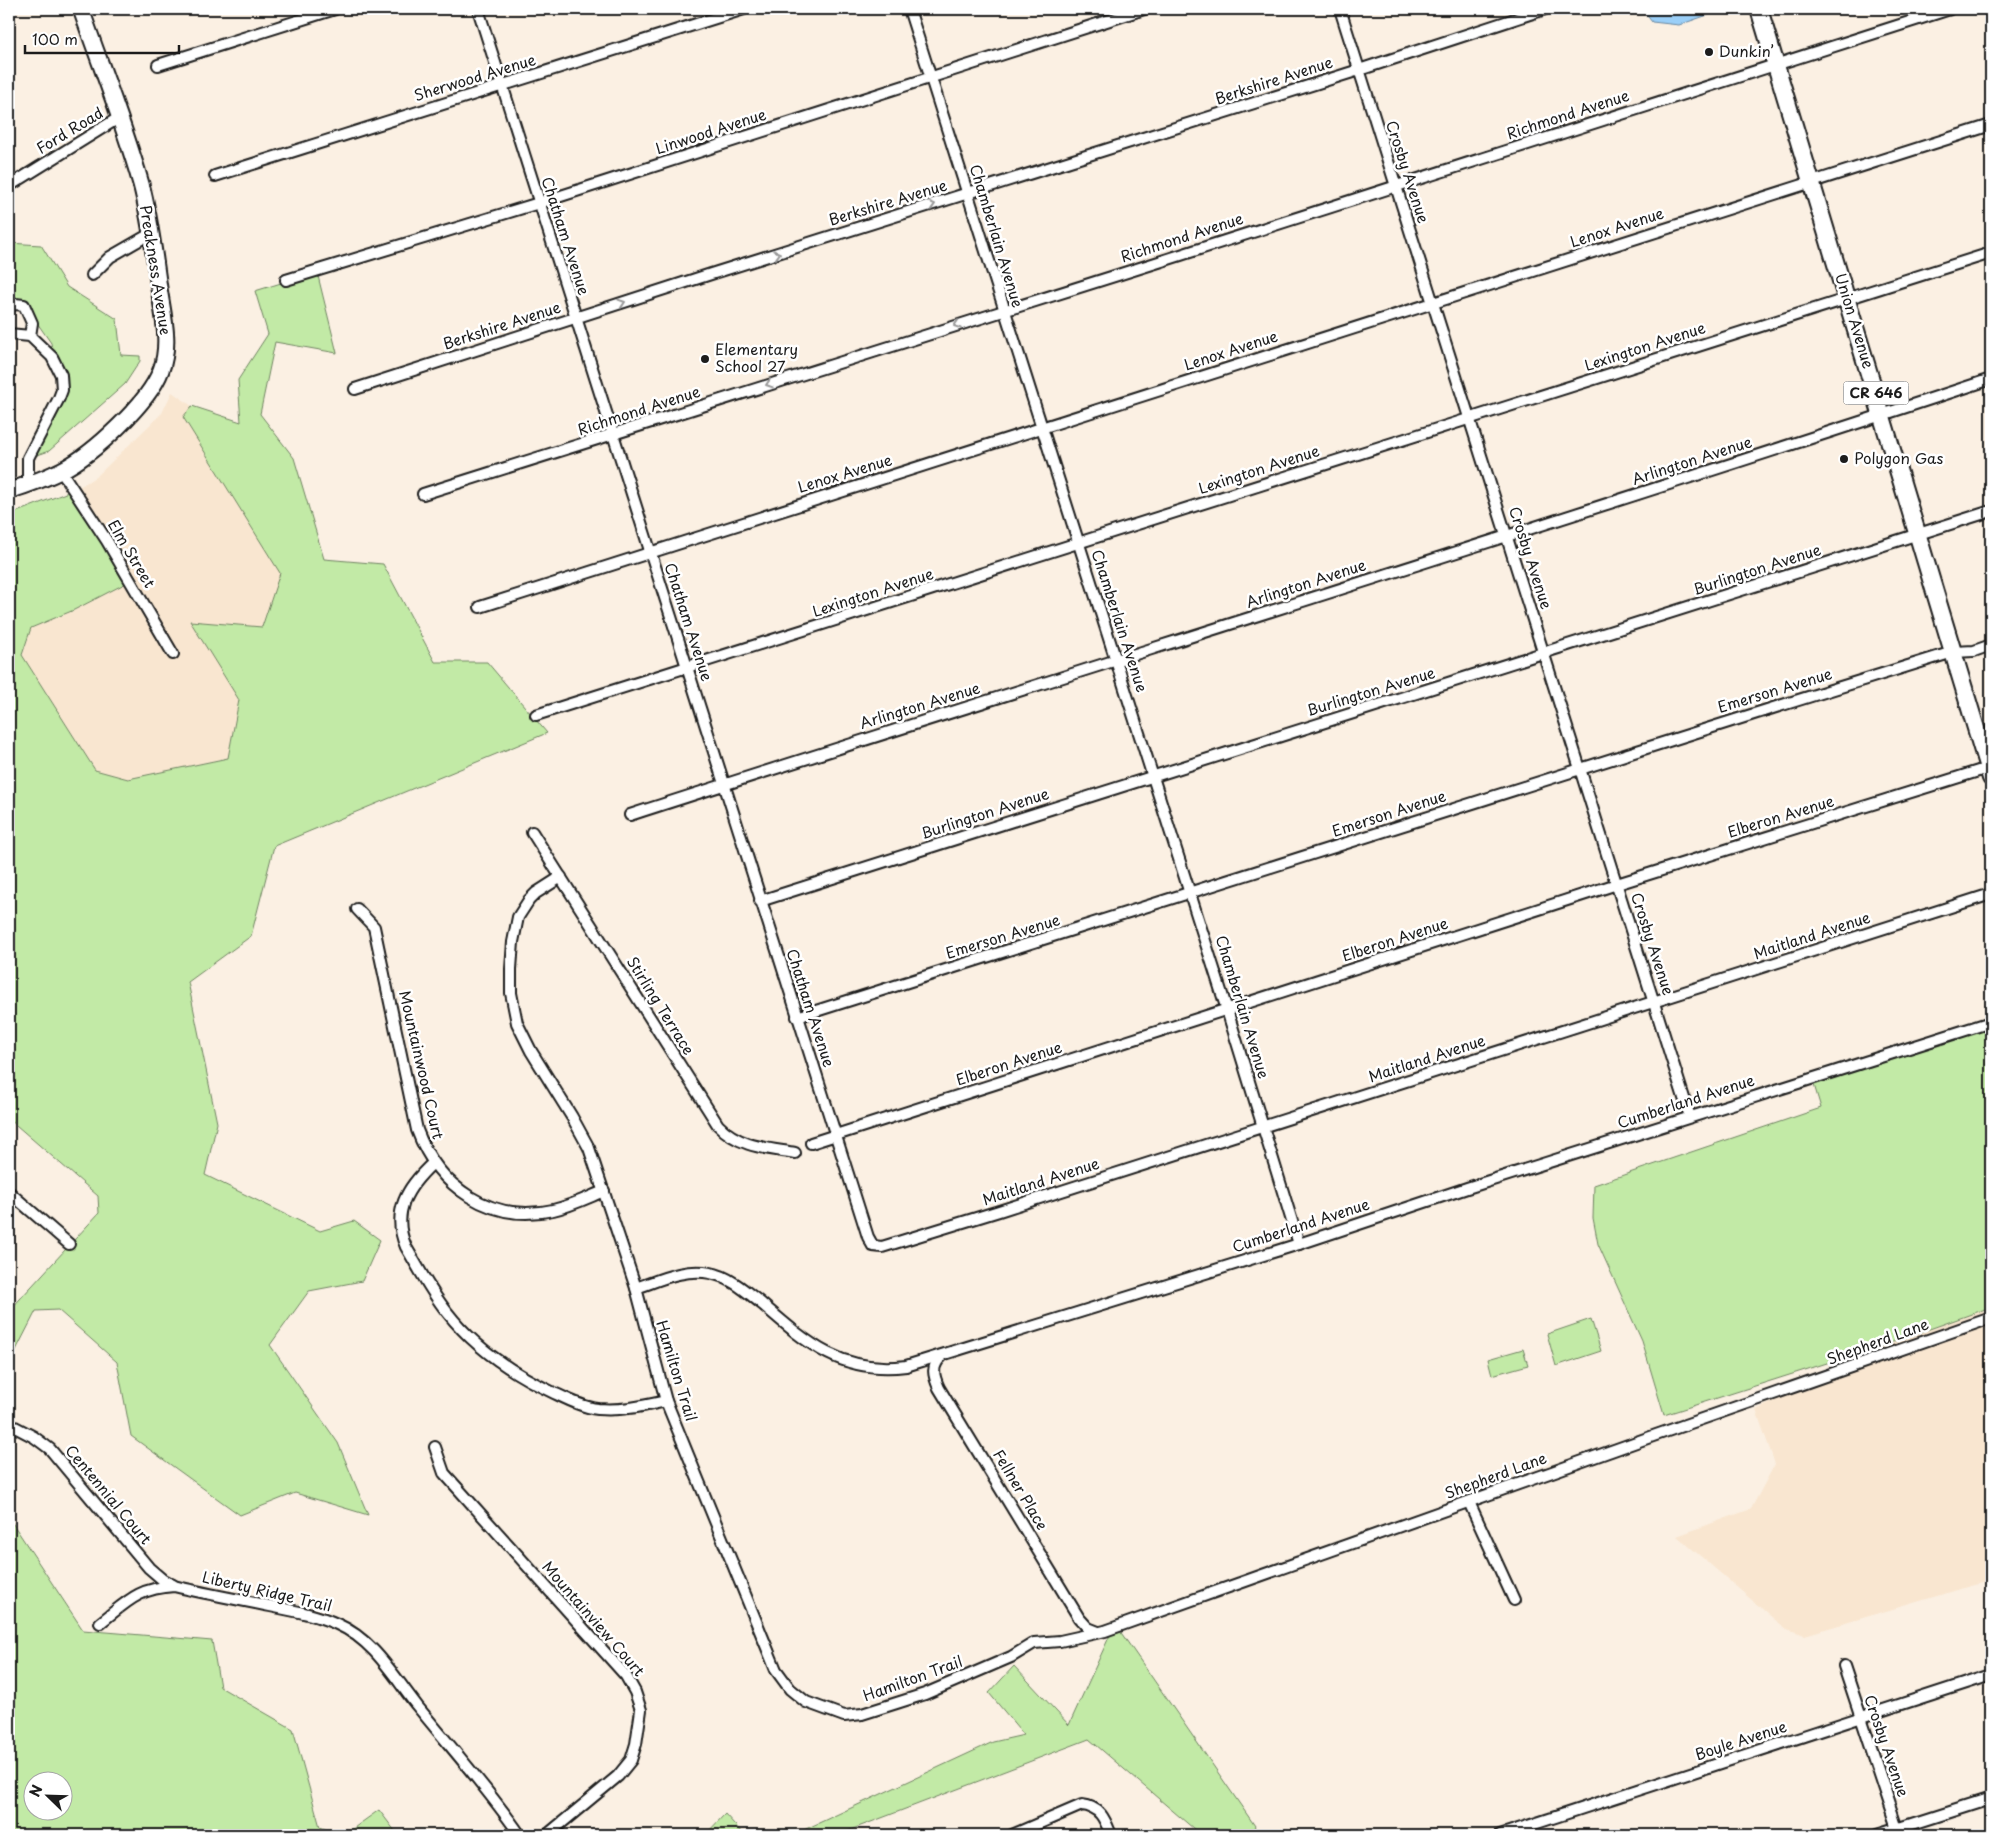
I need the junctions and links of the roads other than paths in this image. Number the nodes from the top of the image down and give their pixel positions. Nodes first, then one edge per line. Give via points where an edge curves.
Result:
1 (81, 9) edge
2 (335, 9) edge
3 (478, 9) edge
4 (744, 9) edge
5 (909, 9) edge
6 (1144, 9) edge
7 (1340, 9) edge
8 (1545, 9) edge
9 (1759, 9) edge
10 (1950, 9) edge
11 (158, 64) dead end
12 (1776, 65) junction
13 (1359, 70) junction
14 (930, 77) junction
15 (502, 86) junction
16 (120, 117) junction
17 (1991, 125) edge
18 (215, 176) dead end
19 (1812, 182) junction
20 (9, 186) edge
21 (1396, 186) junction
22 (968, 194) junction
23 (539, 203) junction
24 (150, 234) junction
25 (1991, 253) edge
26 (92, 275) dead end
27 (286, 280) dead end
28 (1847, 299) junction
29 (1434, 302) junction
30 (9, 307) edge
31 (1004, 310) junction
32 (576, 318) junction
33 (9, 334) edge
34 (30, 336) junction
35 (1991, 379) edge
36 (355, 389) dead end
37 (1882, 415) junction
38 (1471, 418) junction
39 (1041, 428) junction
40 (613, 435) junction
41 (61, 471) junction
42 (28, 484) junction
43 (9, 491) edge
44 (423, 494) dead end
45 (1991, 511) edge
46 (1918, 534) junction
47 (1507, 536) junction
48 (1078, 544) junction
49 (650, 552) junction
50 (480, 606) dead end
51 (1991, 645) edge
52 (1953, 652) junction
53 (1544, 653) junction
54 (173, 654) dead end
55 (1116, 660) junction
56 (686, 668) junction
57 (536, 715) dead end
58 (1580, 769) junction
59 (1990, 773) edge
60 (1153, 776) junction
61 (723, 785) junction
62 (630, 815) dead end
63 (532, 832) dead end
64 (561, 877) junction
65 (1617, 884) junction
66 (1190, 894) junction
67 (1991, 894) edge
68 (760, 901) junction
69 (357, 909) dead end
70 (1655, 1002) junction
71 (1227, 1010) junction
72 (797, 1017) junction
73 (1991, 1022) edge
74 (1690, 1117) junction
75 (1263, 1126) junction
76 (836, 1135) junction
77 (811, 1143) dead end
78 (795, 1153) dead end
79 (433, 1163) junction
80 (9, 1192) edge
81 (604, 1192) junction
82 (69, 1244) dead end
83 (871, 1244) joint
84 (1299, 1244) junction
85 (636, 1288) junction
86 (1991, 1318) edge
87 (942, 1356) junction
88 (666, 1401) junction
89 (15, 1427) dead end
90 (435, 1446) dead end
91 (1469, 1502) junction
92 (174, 1586) junction
93 (1514, 1600) dead end
94 (100, 1623) dead end
95 (1098, 1632) junction
96 (1011, 1657) joint
97 (1844, 1666) dead end
98 (1991, 1675) edge
99 (1861, 1718) junction
100 (1991, 1798) edge
101 (1899, 1832) edge
102 (520, 1835) edge
103 (547, 1835) edge
104 (1012, 1835) edge
105 (1111, 1835) edge
106 (1500, 1835) edge
107 (1878, 1835) edge

1 - 16 main road, Preakness Avenue
2 - 11 street
3 - 15 street, Chatham Avenue
4 - 15 street, Sherwood Avenue
5 - 14 street, Chamberlain Avenue
6 - 14 street, Linwood Avenue
7 - 13 street, Crosby Avenue
8 - 13 street, Berkshire Avenue
9 - 12 main road, Union Avenue / CR 646
10 - 12 street, Richmond Avenue
12 - 19 main road, Union Avenue / CR 646
12 - 21 street, Richmond Avenue
13 - 21 street, Crosby Avenue
13 - 22 street, Berkshire Avenue
14 - 22 street, Chamberlain Avenue
14 - 23 street, Linwood Avenue
15 - 18 street, Sherwood Avenue
15 - 23 street, Chatham Avenue
16 - 20 street, Ford Road
16 - 24 main road, Preakness Avenue via 141,186
17 - 19 street, Lenox Avenue
19 - 28 main road, Union Avenue / CR 646
19 - 29 street, Lenox Avenue
21 - 29 street, Crosby Avenue
21 - 31 street, Richmond Avenue
22 - 31 street, Chamberlain Avenue
32 -> 22 street, Berkshire Avenue
23 - 27 street, Linwood Avenue
23 - 32 street, Chatham Avenue
24 - 26 street via 110,258
24 - 41 main road, Preakness Avenue via 166,338 162,368 152,388 127,417 82,458
25 - 28 street, Lexington Avenue
28 - 37 main road, Union Avenue / CR 646
28 - 38 street, Lexington Avenue
29 - 38 street, Crosby Avenue
29 - 39 street, Lenox Avenue
30 - 34 street via 24,305 32,322
31 - 39 street, Chamberlain Avenue
31 -> 40 street, Richmond Avenue
32 - 36 street, Berkshire Avenue
32 - 40 street, Chatham Avenue
33 - 34 street
34 - 42 street via 52,357 62,383 59,398 28,458
35 - 37 street, Arlington Avenue
37 - 46 main road, Union Avenue / CR 646
37 - 47 street, Arlington Avenue
38 - 47 street, Crosby Avenue
38 - 48 street, Lexington Avenue
39 - 48 street, Chamberlain Avenue
39 - 49 street, Lenox Avenue
40 - 44 street, Richmond Avenue
40 - 49 street, Chatham Avenue
41 - 42 main road, Preakness Avenue
41 - 54 street, Elm Street via 107,541
42 - 43 main road, Preakness Avenue
45 - 46 street, Burlington Avenue
46 - 52 main road, Union Avenue / CR 646
46 - 53 street, Burlington Avenue
47 - 53 street, Crosby Avenue
47 - 55 street, Arlington Avenue
48 - 55 street, Chamberlain Avenue
48 - 56 street, Lexington Avenue
49 - 50 street, Lenox Avenue
49 - 56 street, Chatham Avenue
51 - 52 street, Emerson Avenue via 1974,651
52 - 58 street, Emerson Avenue
52 - 59 main road, Union Avenue / CR 646
53 - 58 street, Crosby Avenue
53 - 60 street, Burlington Avenue
55 - 60 street, Chamberlain Avenue
55 - 61 street, Arlington Avenue
56 - 57 street, Lexington Avenue
56 - 61 street, Chatham Avenue
58 - 65 street, Crosby Avenue
58 - 66 street, Emerson Avenue
59 - 65 street, Elberon Avenue
60 - 66 street, Chamberlain Avenue
60 - 68 street, Burlington Avenue
61 - 62 street, Arlington Avenue
61 - 68 street, Chatham Avenue
63 - 64 street, Stirling Terrace
64 - 78 street, Stirling Terrace via 718,1125 750,1145
64 - 81 street, Hamilton Trail via 536,893 518,917 511,970 513,1006 517,1023 531,1051 585,1140
65 - 70 street, Crosby Avenue
65 - 71 street, Elberon Avenue
66 - 71 street, Chamberlain Avenue
66 - 72 street, Emerson Avenue
67 - 70 street, Maitland Avenue
68 - 72 street, Chatham Avenue
69 - 79 street, Mountainwood Court via 374,927 418,1130
70 - 74 street, Crosby Avenue
70 - 75 street, Maitland Avenue
71 - 75 street, Chamberlain Avenue
71 - 76 street, Elberon Avenue
72 - 76 street, Chatham Avenue
73 - 74 street, Cumberland Avenue
74 - 84 street, Cumberland Avenue
75 - 83 street, Maitland Avenue via 882,1247
75 - 84 street, Chamberlain Avenue
76 - 77 street, Elberon Avenue
76 - 83 street, Chatham Avenue
79 - 81 street, Mountainwood Court via 458,1190 492,1207 506,1210 552,1210
79 - 88 street via 416,1178 404,1198 402,1236 446,1312 471,1339 512,1371 583,1406 620,1410
80 - 82 street
81 - 85 street, Hamilton Trail
84 - 87 street, Cumberland Avenue
85 - 87 street, Cumberland Avenue via 680,1273 710,1273 750,1294 820,1350 848,1363 891,1368
85 - 88 street, Hamilton Trail
86 - 91 street, Shepherd Lane
87 - 95 street, Fellner Place via 934,1365 939,1388 1079,1618 1088,1628
88 - 96 street, Hamilton Trail via 776,1670 790,1689 806,1702 844,1716 862,1714 925,1694
89 - 92 street, Centennial Court via 50,1449 149,1568
90 - 103 street, Mountainview Court via 444,1473 626,1676 636,1692 641,1710 631,1760 618,1776
91 - 93 street
91 - 95 street, Shepherd Lane
92 - 94 street, Liberty Ridge Trail via 144,1590
92 - 102 street, Liberty Ridge Trail via 303,1612 336,1623 362,1639 495,1799
95 - 96 street, Shepherd Lane via 1034,1643
97 - 99 street, Crosby Avenue
98 - 99 street, Boyle Avenue
99 - 101 street, Crosby Avenue
99 - 106 street, Boyle Avenue
100 - 101 street
101 - 107 street
104 - 105 street via 1082,1805 1100,1811

